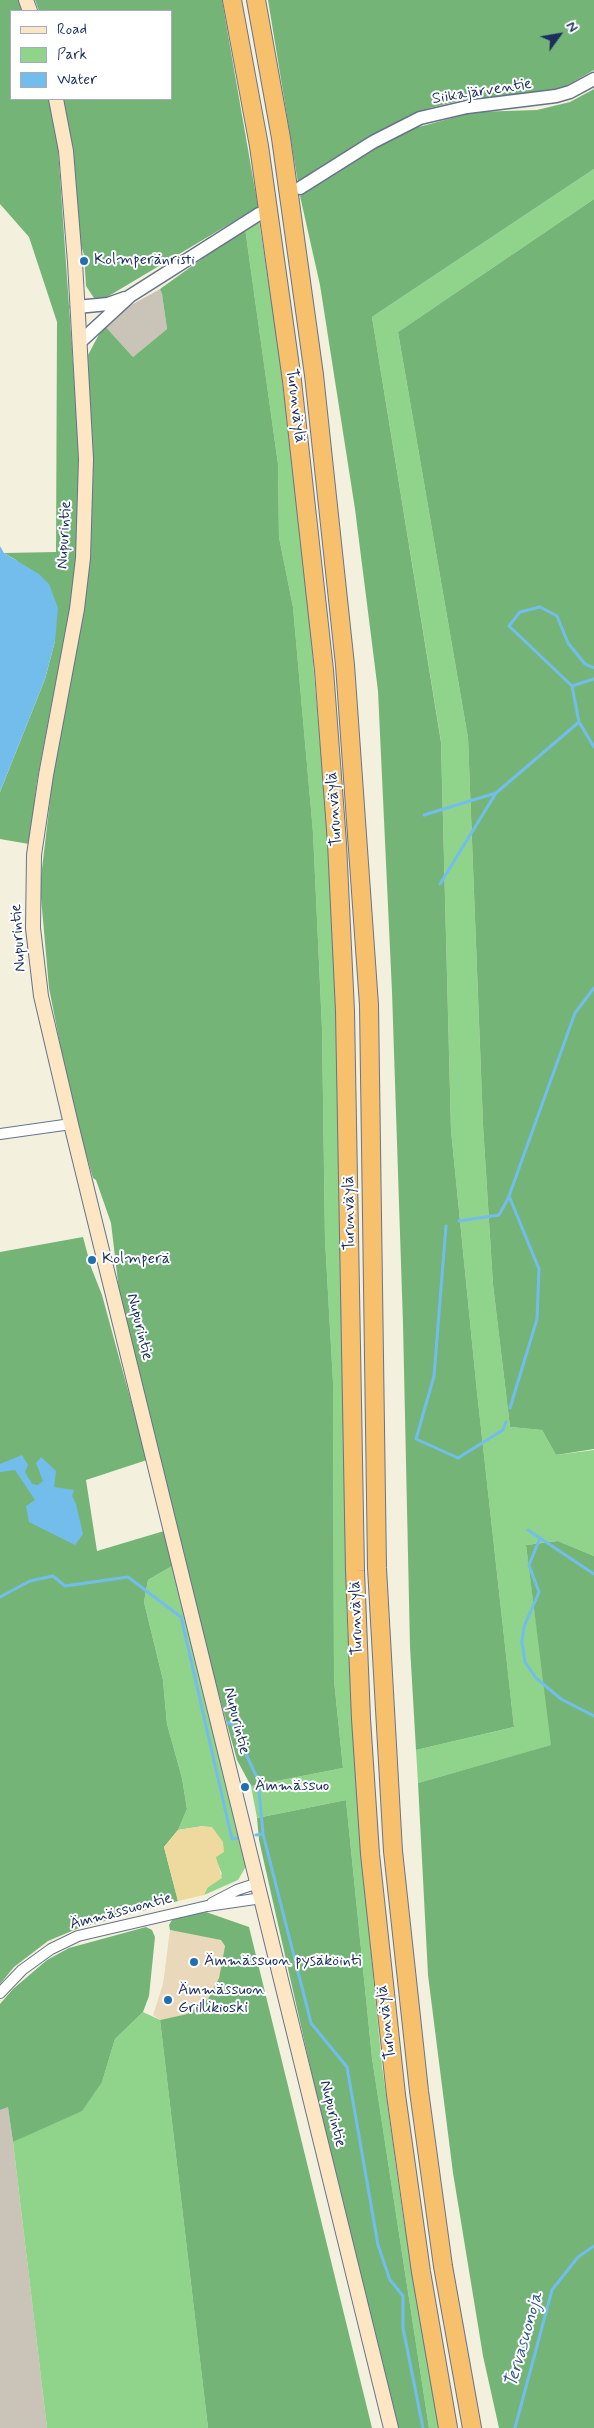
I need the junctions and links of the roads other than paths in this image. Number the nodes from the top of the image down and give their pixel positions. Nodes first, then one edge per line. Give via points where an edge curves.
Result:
1 (232, 0) edge
2 (256, 0) edge
3 (594, 78) edge
4 (56, 100) edge
5 (300, 188) dead end
6 (259, 214) dead end
7 (130, 296) junction
8 (77, 307) junction
9 (79, 343) junction
10 (71, 1124) junction
11 (0, 1134) edge
12 (258, 1883) junction
13 (262, 1898) junction
14 (207, 1906) junction
15 (0, 1993) edge
16 (391, 2428) edge
17 (448, 2428) edge
18 (472, 2428) edge

1 - 17 highway, Turunväylä via 259,146 292,381 324,670 345,1011 355,1571 370,1854 396,2095 421,2272
2 - 18 highway, Turunväylä via 281,138 314,375 345,665 369,1005 377,1568 393,1851 443,2266
3 - 5 street, Siikajärventie via 556,96 467,107 420,118 373,142
4 - 8 main road, Nupurintie via 66,151
6 - 7 street
7 - 8 street via 108,304
7 - 9 street
8 - 9 main road, Nupurintie
9 - 10 main road, Nupurintie via 86,459 83,558 34,855 34,928 42,996
10 - 11 street
10 - 12 main road, Nupurintie
12 - 13 main road, Nupurintie
12 - 14 street, Ämmässuontie
13 - 14 street, Ämmässuontie
13 - 16 main road, Nupurintie
14 - 15 street, Ämmässuontie via 78,1936 51,1949 22,1970

